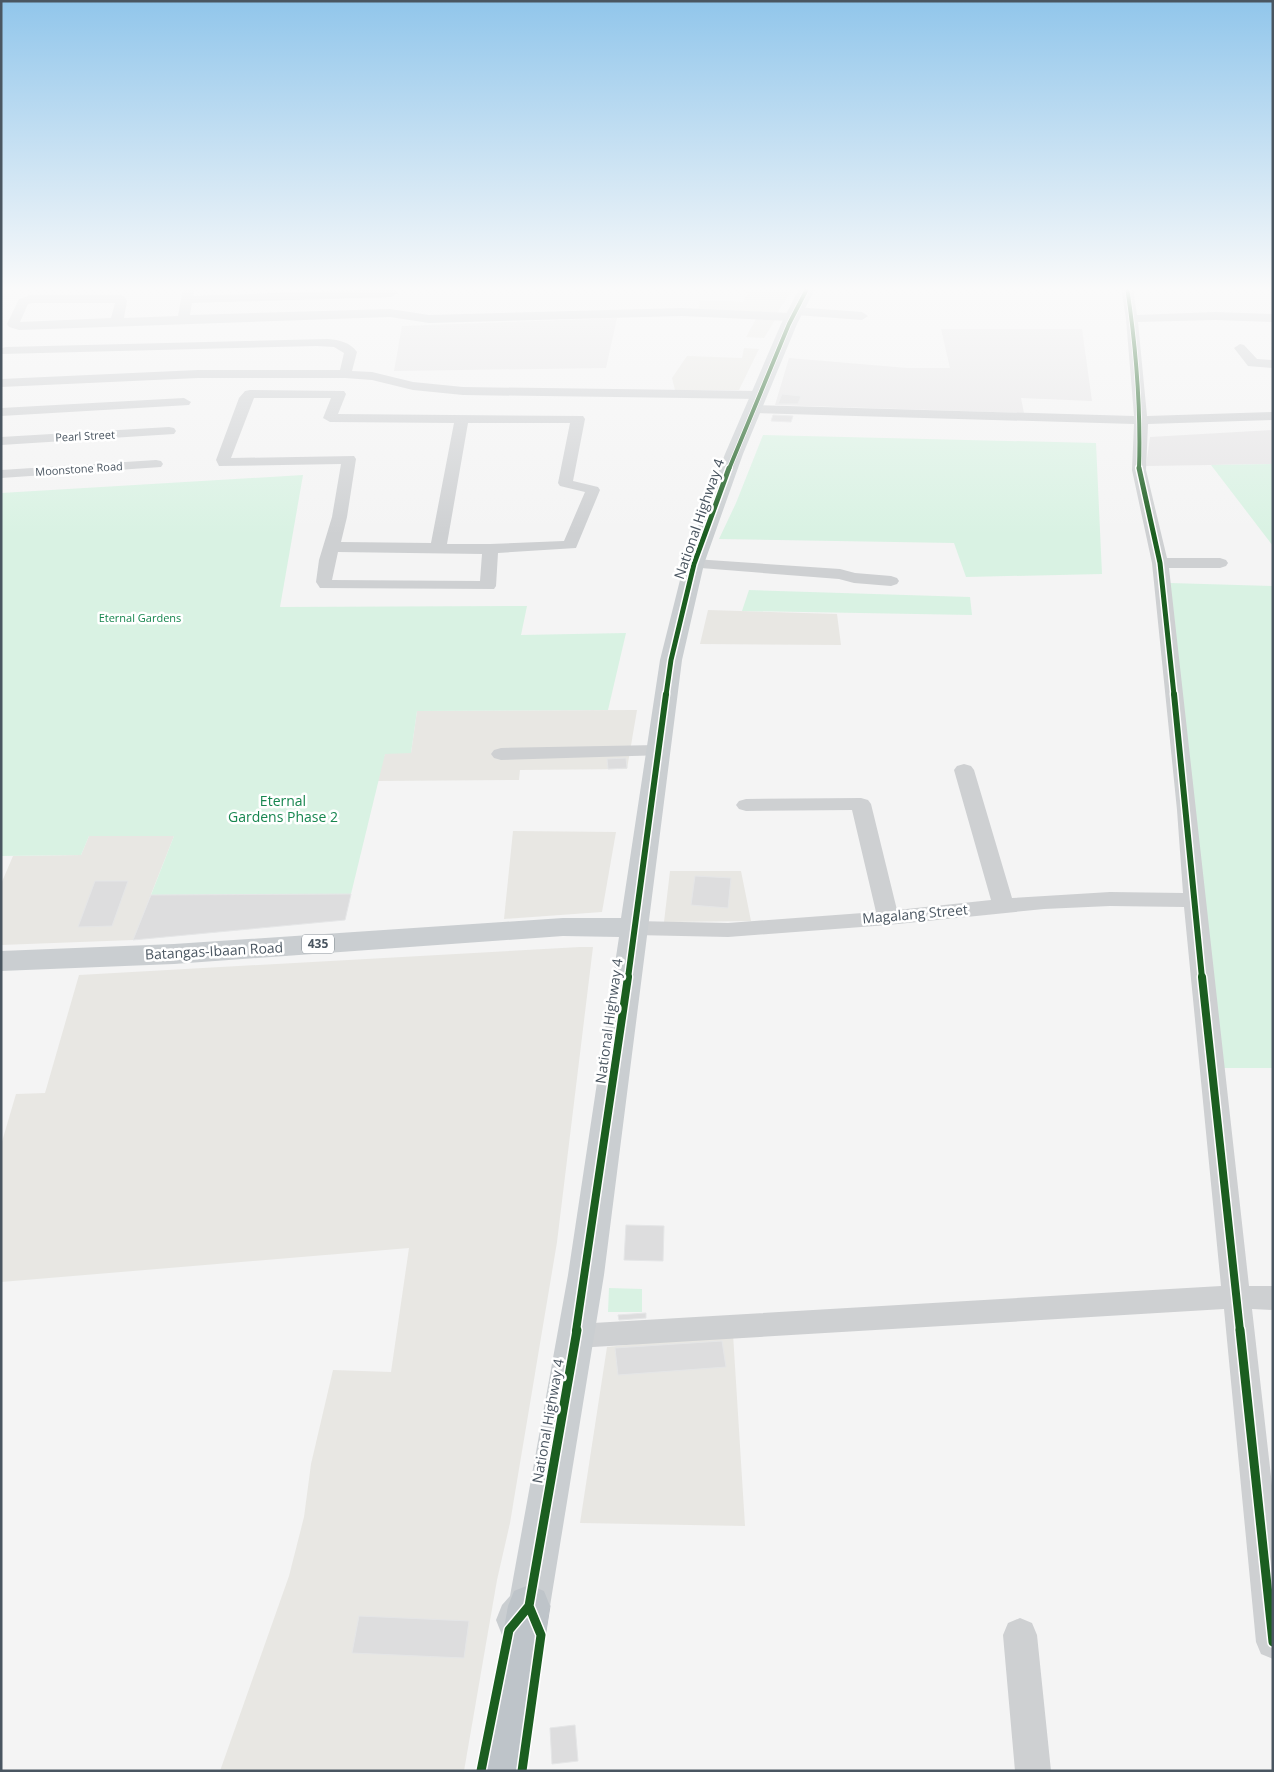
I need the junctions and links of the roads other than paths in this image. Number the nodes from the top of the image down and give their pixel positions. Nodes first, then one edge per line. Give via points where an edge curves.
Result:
1 (346, 370) edge
2 (769, 370) edge
3 (1137, 370) edge
4 (198, 374) junction
5 (345, 374) junction
6 (1, 383) edge
7 (462, 395) junction
8 (184, 402) junction
9 (755, 402) junction
10 (1, 412) edge
11 (1273, 416) edge
12 (458, 419) junction
13 (1142, 420) junction
14 (169, 431) junction
15 (1, 440) edge
16 (1, 474) edge
17 (333, 547) junction
18 (438, 549) junction
19 (490, 549) junction
20 (1220, 562) dead end
21 (694, 564) junction
22 (1160, 564) junction
23 (891, 581) dead end
24 (658, 751) junction
25 (501, 754) dead end
26 (964, 770) dead end
27 (746, 805) dead end
28 (1194, 900) junction
29 (1003, 906) junction
30 (888, 918) junction
31 (635, 928) junction
32 (1, 961) edge
33 (1236, 1297) junction
34 (1273, 1298) edge
35 (576, 1336) junction
36 (535, 1620) junction
37 (1020, 1635) dead end
38 (1273, 1642) edge
39 (481, 1771) edge
40 (501, 1771) edge
41 (522, 1771) edge
42 (1033, 1771) edge

1 - 5 street
2 - 9 main road, National Highway 4
3 - 13 street
4 - 5 street
4 - 6 street
4 - 8 street
5 - 7 street via 372,376
7 - 9 street
7 - 12 street via 451,404 449,411
8 - 10 street
8 - 14 street
9 - 13 street
9 - 21 main road, National Highway 4
11 - 13 street
12 - 17 street via 330,418 339,394 250,394 246,398 224,463 349,459
12 - 18 street
12 - 19 street via 578,419 565,483 593,490 570,545
13 - 22 street via 1139,470
14 - 15 street, Pearl Street
14 - 16 street, Moonstone Road via 154,471
17 - 18 street
17 - 19 street via 324,567 326,585 488,586
18 - 19 street
20 - 22 street
21 - 23 street via 840,574
21 - 24 main road, National Highway 4 via 671,660
22 - 28 street
24 - 25 street
24 - 31 main road, National Highway 4
26 - 29 street
27 - 30 street via 862,804
28 - 29 street, Magalang Street via 1110,898
28 - 33 street
29 - 30 street, Magalang Street
30 - 31 street, Magalang Street via 728,930
31 - 32 main road, Batangas-Ibaan Road / 435 via 563,927 174,954
31 - 35 main road, National Highway 4
33 - 34 street
33 - 35 street
33 - 38 street
35 - 36 main road, National Highway 4
36 - 39 main road via 508,1630
36 - 40 highway
36 - 41 main road, National Highway 4
37 - 42 street

